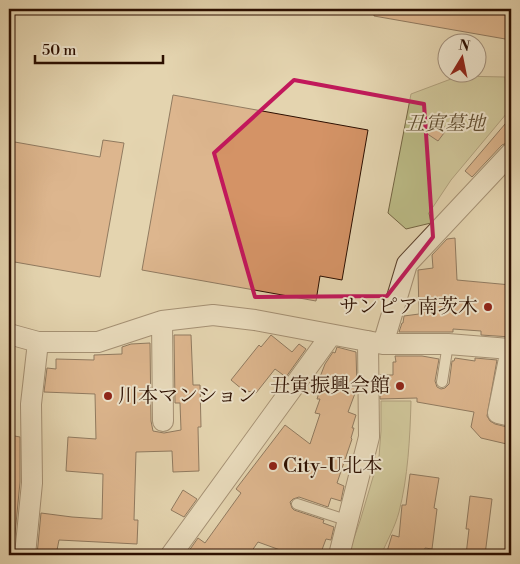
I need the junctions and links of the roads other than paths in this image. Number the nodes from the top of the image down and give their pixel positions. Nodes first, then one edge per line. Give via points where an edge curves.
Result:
1 (511, 152) edge
2 (162, 321) junction
3 (9, 334) edge
4 (331, 335) junction
5 (38, 342) junction
6 (375, 343) junction
7 (448, 344) junction
8 (511, 348) edge
9 (442, 382) dead end
10 (511, 416) edge
11 (163, 421) dead end
12 (297, 504) dead end
13 (348, 521) junction
14 (25, 555) edge
15 (171, 555) edge
16 (339, 555) edge

1 - 6 street via 407,264
2 - 4 street via 213,315
2 - 5 street via 98,342
2 - 11 street
3 - 5 street
4 - 6 street
4 - 15 street
5 - 14 street via 30,404 32,483
6 - 7 street
6 - 13 street via 369,436
7 - 8 street
7 - 9 lane
8 - 10 street via 498,413
12 - 13 lane
13 - 16 street

